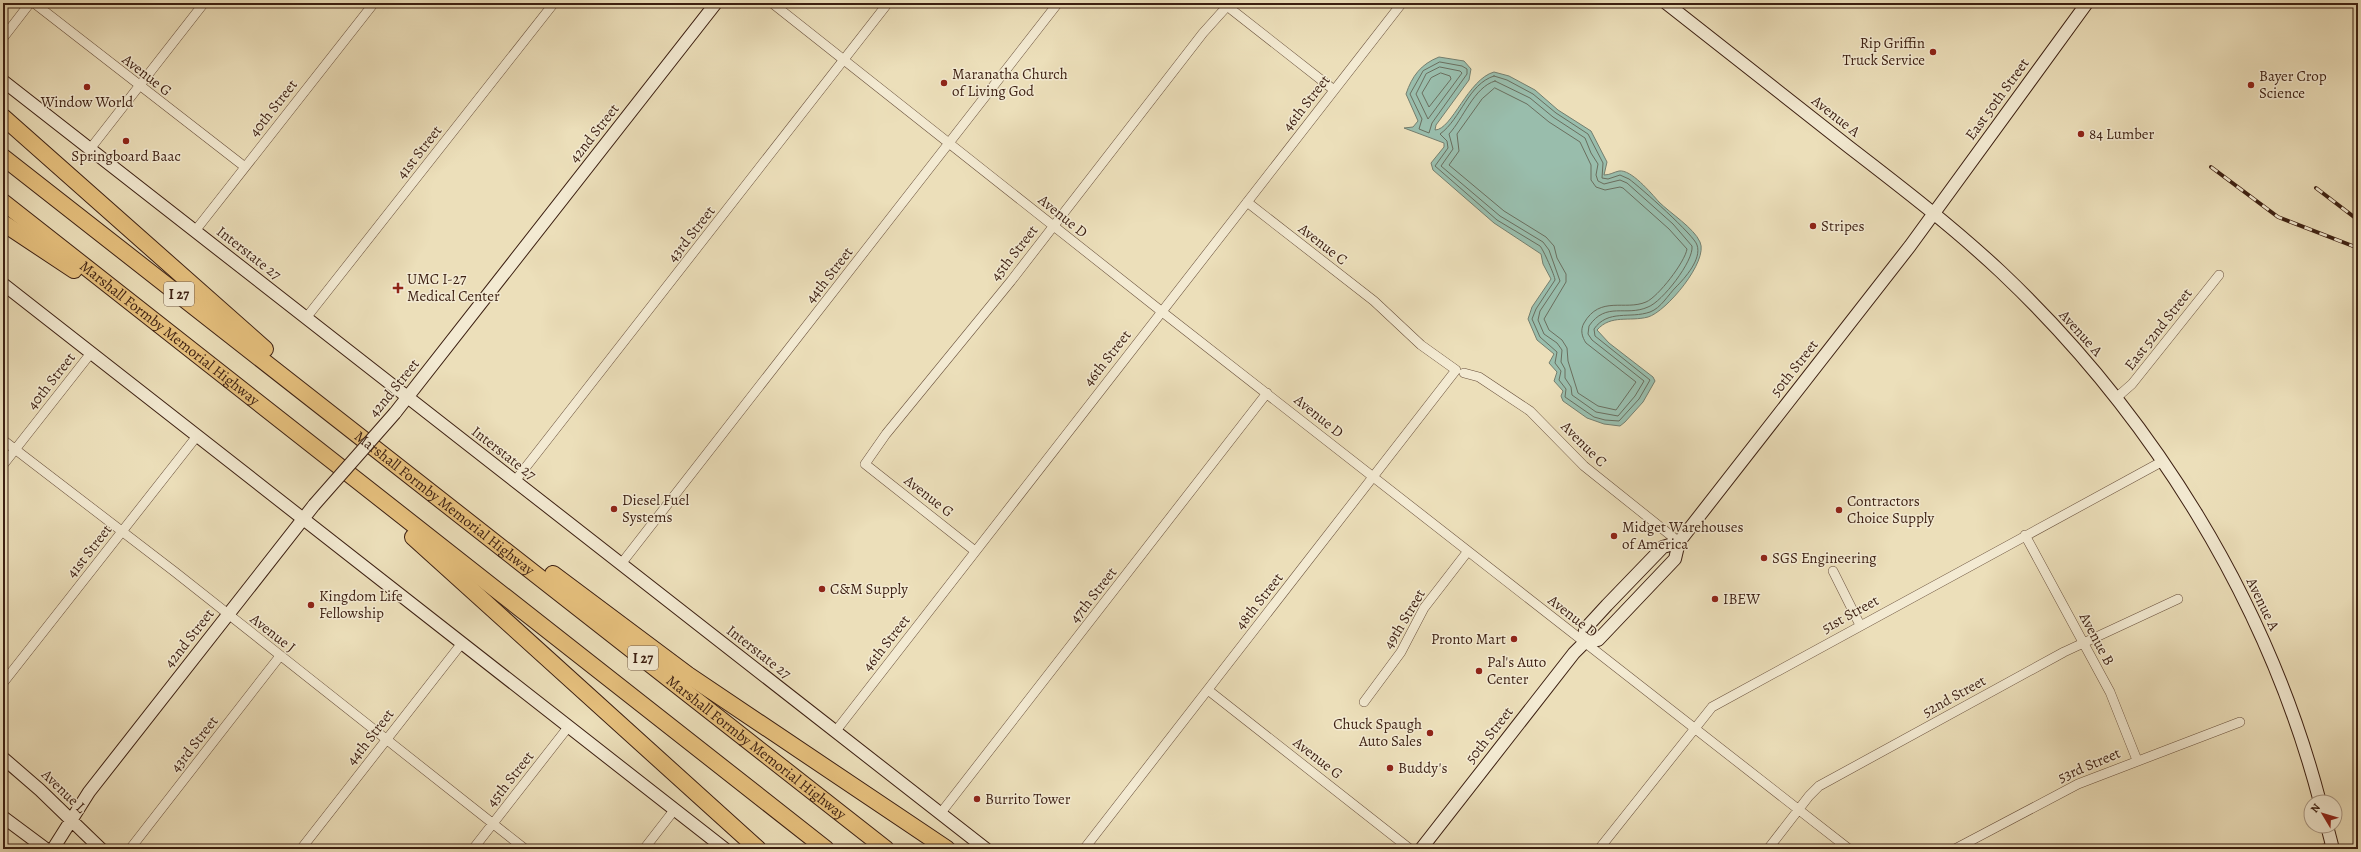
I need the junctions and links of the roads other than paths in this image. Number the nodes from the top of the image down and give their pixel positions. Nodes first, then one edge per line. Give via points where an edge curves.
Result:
1 (30, 3) edge
2 (34, 3) edge
3 (204, 3) edge
4 (374, 3) edge
5 (554, 3) edge
6 (716, 3) edge
7 (772, 3) edge
8 (888, 3) edge
9 (1058, 3) edge
10 (1402, 3) edge
11 (1666, 3) edge
12 (2087, 3) edge
13 (1228, 4) edge
14 (3, 38) edge
15 (844, 60) junction
16 (3, 81) edge
17 (139, 86) junction
18 (1334, 90) junction
19 (3, 116) edge
20 (949, 143) junction
21 (90, 149) junction
22 (3, 157) edge
23 (245, 167) junction
24 (3, 202) edge
25 (1247, 202) junction
26 (1934, 213) junction
27 (3, 223) edge
28 (1053, 226) junction
29 (195, 231) junction
30 (2219, 275) dead end
31 (3, 284) edge
32 (1160, 311) junction
33 (306, 318) junction
34 (192, 350) junction
35 (91, 353) junction
36 (1460, 372) junction
37 (1267, 393) junction
38 (408, 397) junction
39 (2116, 398) junction
40 (354, 431) junction
41 (197, 436) junction
42 (3, 440) edge
43 (15, 450) junction
44 (2163, 461) junction
45 (865, 464) joint
46 (3, 465) edge
47 (401, 468) junction
48 (1374, 478) junction
49 (515, 481) junction
50 (375, 497) junction
51 (303, 519) junction
52 (121, 532) junction
53 (2025, 535) junction
54 (1679, 542) junction
55 (975, 551) junction
56 (1468, 551) junction
57 (621, 564) junction
58 (1833, 571) dead end
59 (2178, 598) dead end
60 (227, 615) junction
61 (1860, 625) junction
62 (462, 643) junction
63 (1584, 643) junction
64 (2083, 643) junction
65 (280, 656) junction
66 (3, 683) edge
67 (1208, 690) junction
68 (1364, 702) dead end
69 (2240, 722) dead end
70 (568, 726) junction
71 (1694, 728) junction
72 (835, 732) junction
73 (386, 740) junction
74 (3, 758) edge
75 (2137, 760) junction
76 (2318, 794) edge
77 (675, 809) junction
78 (1799, 809) junction
79 (940, 814) junction
80 (3, 817) edge
81 (70, 820) junction
82 (493, 823) junction
83 (2328, 834) edge
84 (2329, 848) edge
85 (46, 849) edge
86 (53, 849) edge
87 (101, 849) edge
88 (130, 849) edge
89 (301, 849) edge
90 (472, 849) edge
91 (525, 849) edge
92 (644, 849) edge
93 (725, 849) edge
94 (758, 849) edge
95 (826, 849) edge
96 (886, 849) edge
97 (947, 849) edge
98 (986, 849) edge
99 (1084, 849) edge
100 (1410, 849) edge
101 (1421, 849) edge
102 (1599, 849) edge
103 (1768, 849) edge
104 (1849, 849) edge
105 (1955, 849) edge

1 - 14 street
2 - 17 street, Avenue G
3 - 17 street
4 - 23 street, 40th Street
5 - 33 street, 41st Street
6 - 38 main road, 42nd Street
7 - 15 street, Avenue D
8 - 15 street, 43rd Street
9 - 20 street, 44th Street
10 - 18 street, 46th Street
11 - 26 main road, Avenue A
12 - 26 main road, East 50th Street
13 - 18 street
13 - 28 street, 45th Street
15 - 20 street, Avenue D
15 - 49 street, 43rd Street
16 - 21 main road, Interstate 27
17 - 21 street
17 - 23 street, Avenue G
18 - 25 street, 46th Street
19 - 40 highway
20 - 28 street, Avenue D
20 - 57 street, 44th Street
21 - 29 main road, Interstate 27
22 - 40 highway, Marshall Formby Memorial Highway / I 27
23 - 29 street, 40th Street
24 - 34 highway, Marshall Formby Memorial Highway / I 27
25 - 32 street, 46th Street
25 - 36 street, Avenue C via 1374,301 1421,345
26 - 39 main road, Avenue A via 1985,257 2033,304
26 - 54 main road, 50th Street
27 - 34 highway
28 - 32 street, Avenue D
28 - 45 street, 45th Street via 886,434
29 - 33 main road, Interstate 27
30 - 39 street, East 52nd Street via 2132,384
31 - 35 main road
32 - 37 street, Avenue D
32 - 55 street, 46th Street
33 - 38 main road, Interstate 27
34 - 50 highway, Marshall Formby Memorial Highway / I 27
35 - 41 main road
35 - 43 street, 40th Street
36 - 48 street, 48th Street
36 - 54 street, Avenue C via 1480,377 1530,411 1589,471
37 - 48 street, Avenue D
37 - 79 street, 47th Street
38 - 49 main road, Interstate 27
38 - 51 main road, 42nd Street, bridge
39 - 44 main road, Avenue A
40 - 47 highway, Marshall Formby Memorial Highway / I 27
41 - 51 main road
41 - 52 street, 41st Street
42 - 43 street, Avenue J
43 - 46 street, 40th Street
43 - 52 street, Avenue J
44 - 53 street, 51st Street
44 - 76 main road, Avenue A via 2224,562 2265,646 2294,718
45 - 55 street, Avenue G
47 - 96 highway, Marshall Formby Memorial Highway / I 27
47 - 97 highway via 489,527 688,674
48 - 56 street, Avenue D
48 - 67 street, 48th Street
49 - 57 main road, Interstate 27
50 - 94 highway via 416,541
50 - 95 highway, Marshall Formby Memorial Highway / I 27
51 - 60 main road, 42nd Street
51 - 62 main road
52 - 60 street, Avenue J
52 - 66 street, 41st Street
53 - 61 street, 51st Street
53 - 64 street, Avenue B
54 - 63 main road, 50th Street via 1663,547 1607,605 1586,629
54 - 63 main road, 50th Street via 1675,559 1622,616 1598,640
55 - 72 street, 46th Street
56 - 63 street, Avenue D
56 - 68 street, 49th Street via 1424,608 1397,657
57 - 72 main road, Interstate 27
58 - 61 street
59 - 64 street, 52nd Street
60 - 65 street, Avenue J
60 - 81 main road, 42nd Street
61 - 71 street, 51st Street via 1712,707
62 - 70 main road
62 - 73 street, 44th Street
63 - 71 street, Avenue D
63 - 101 main road, 50th Street via 1549,684
64 - 75 street, Avenue B via 2113,699
64 - 78 street, 52nd Street via 1819,786
65 - 73 street, Avenue J
65 - 88 street, 43rd Street
67 - 99 street, 48th Street
67 - 100 street, Avenue G
69 - 75 street, 53rd Street
70 - 77 main road
70 - 82 street, 45th Street
71 - 78 street, Avenue D
71 - 102 street, 51st Street
72 - 79 main road, Interstate 27
73 - 82 street, Avenue J
73 - 89 street, 44th Street
74 - 81 main road, Avenue L
75 - 105 street, 53rd Street via 2060,792
77 - 92 street
77 - 93 main road
78 - 103 street, 52nd Street
78 - 104 street, Avenue D
79 - 98 main road, Interstate 27
80 - 85 main road
81 - 86 main road, 42nd Street
81 - 87 main road, Avenue L
82 - 90 street, 45th Street
82 - 91 street, Avenue J
83 - 84 main road

